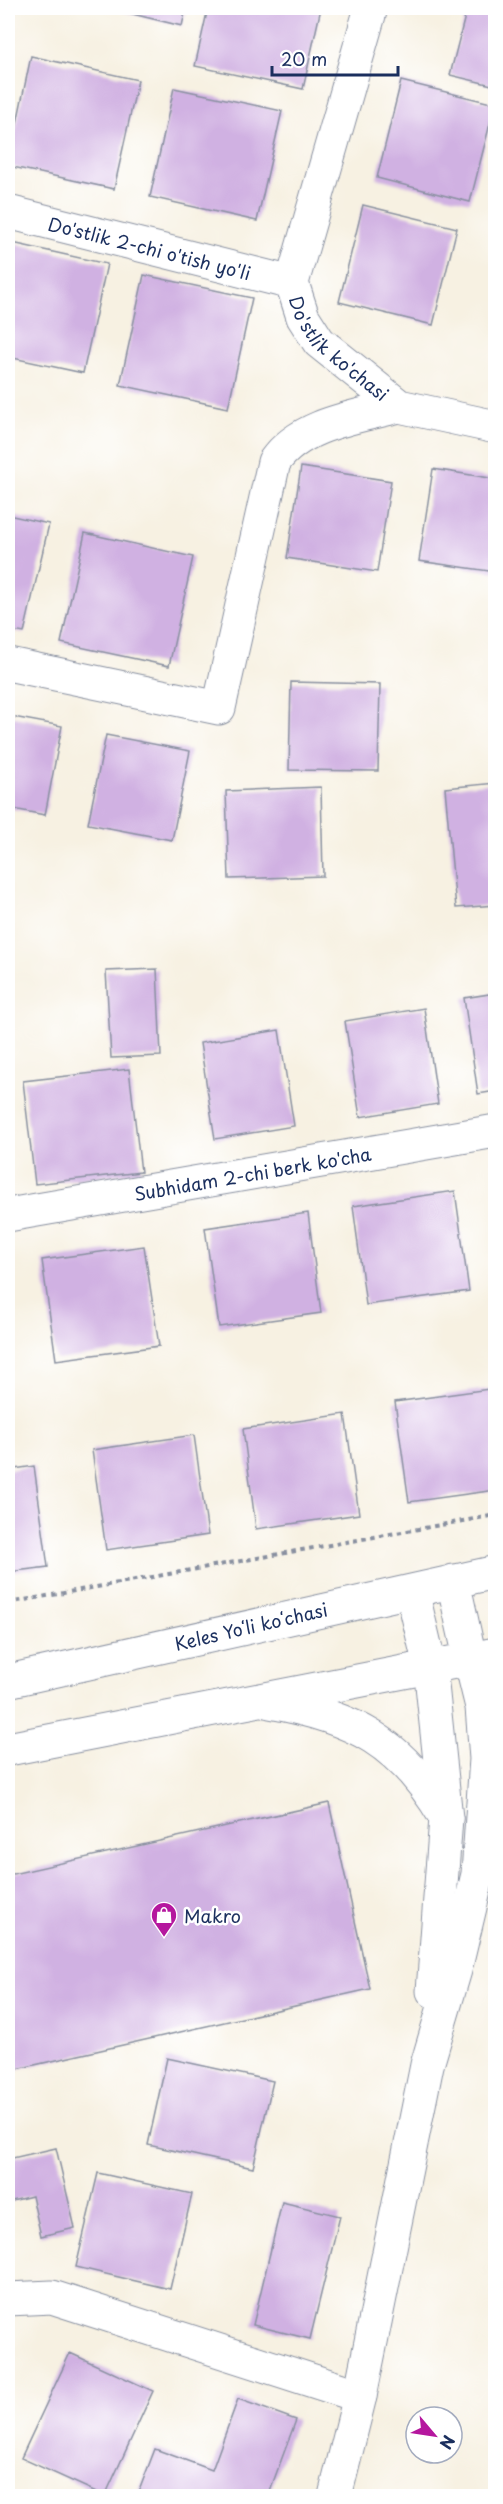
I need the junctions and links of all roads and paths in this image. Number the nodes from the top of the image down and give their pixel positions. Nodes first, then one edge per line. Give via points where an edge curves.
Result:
1 (371, 8) edge
2 (8, 212) edge
3 (292, 283) junction
4 (399, 406) junction
5 (495, 427) edge
6 (8, 664) edge
7 (495, 1131) edge
8 (8, 1215) edge
9 (495, 1515) edge
10 (495, 1572) edge
11 (453, 1581) junction
12 (412, 1590) junction
13 (8, 1603) edge
14 (483, 1656) edge
15 (430, 1665) junction
16 (8, 1681) edge
17 (254, 1699) junction
18 (8, 1749) edge
19 (446, 1818) junction
20 (427, 2065) junction
21 (8, 2299) edge
22 (360, 2396) junction
23 (335, 2496) edge

1 - 3 street, Do'stlik ko'chasi
2 - 3 street, Do'stlik 2-chi o'tish yo'li
3 - 4 street, Do'stlik ko'chasi via 303,317 319,342
4 - 5 street
4 - 6 street, Do'stlik ko'chasi via 304,434 283,449 274,462 219,708
7 - 8 street, Subhidam 2-chi berk ko'cha
9 - 13 path
10 - 11 street, Keles Yoʻli koʻchasi
11 - 12 street, Keles Yoʻli koʻchasi
11 - 14 street
12 - 15 street
12 - 16 street, Keles Yoʻli koʻchasi
14 - 15 street
14 - 20 street via 486,1760 478,1874
15 - 17 street
15 - 19 street
17 - 18 street
17 - 19 street via 310,1710 364,1731 407,1763 428,1787
19 - 20 street
20 - 22 street
21 - 22 street via 52,2297
22 - 23 street

